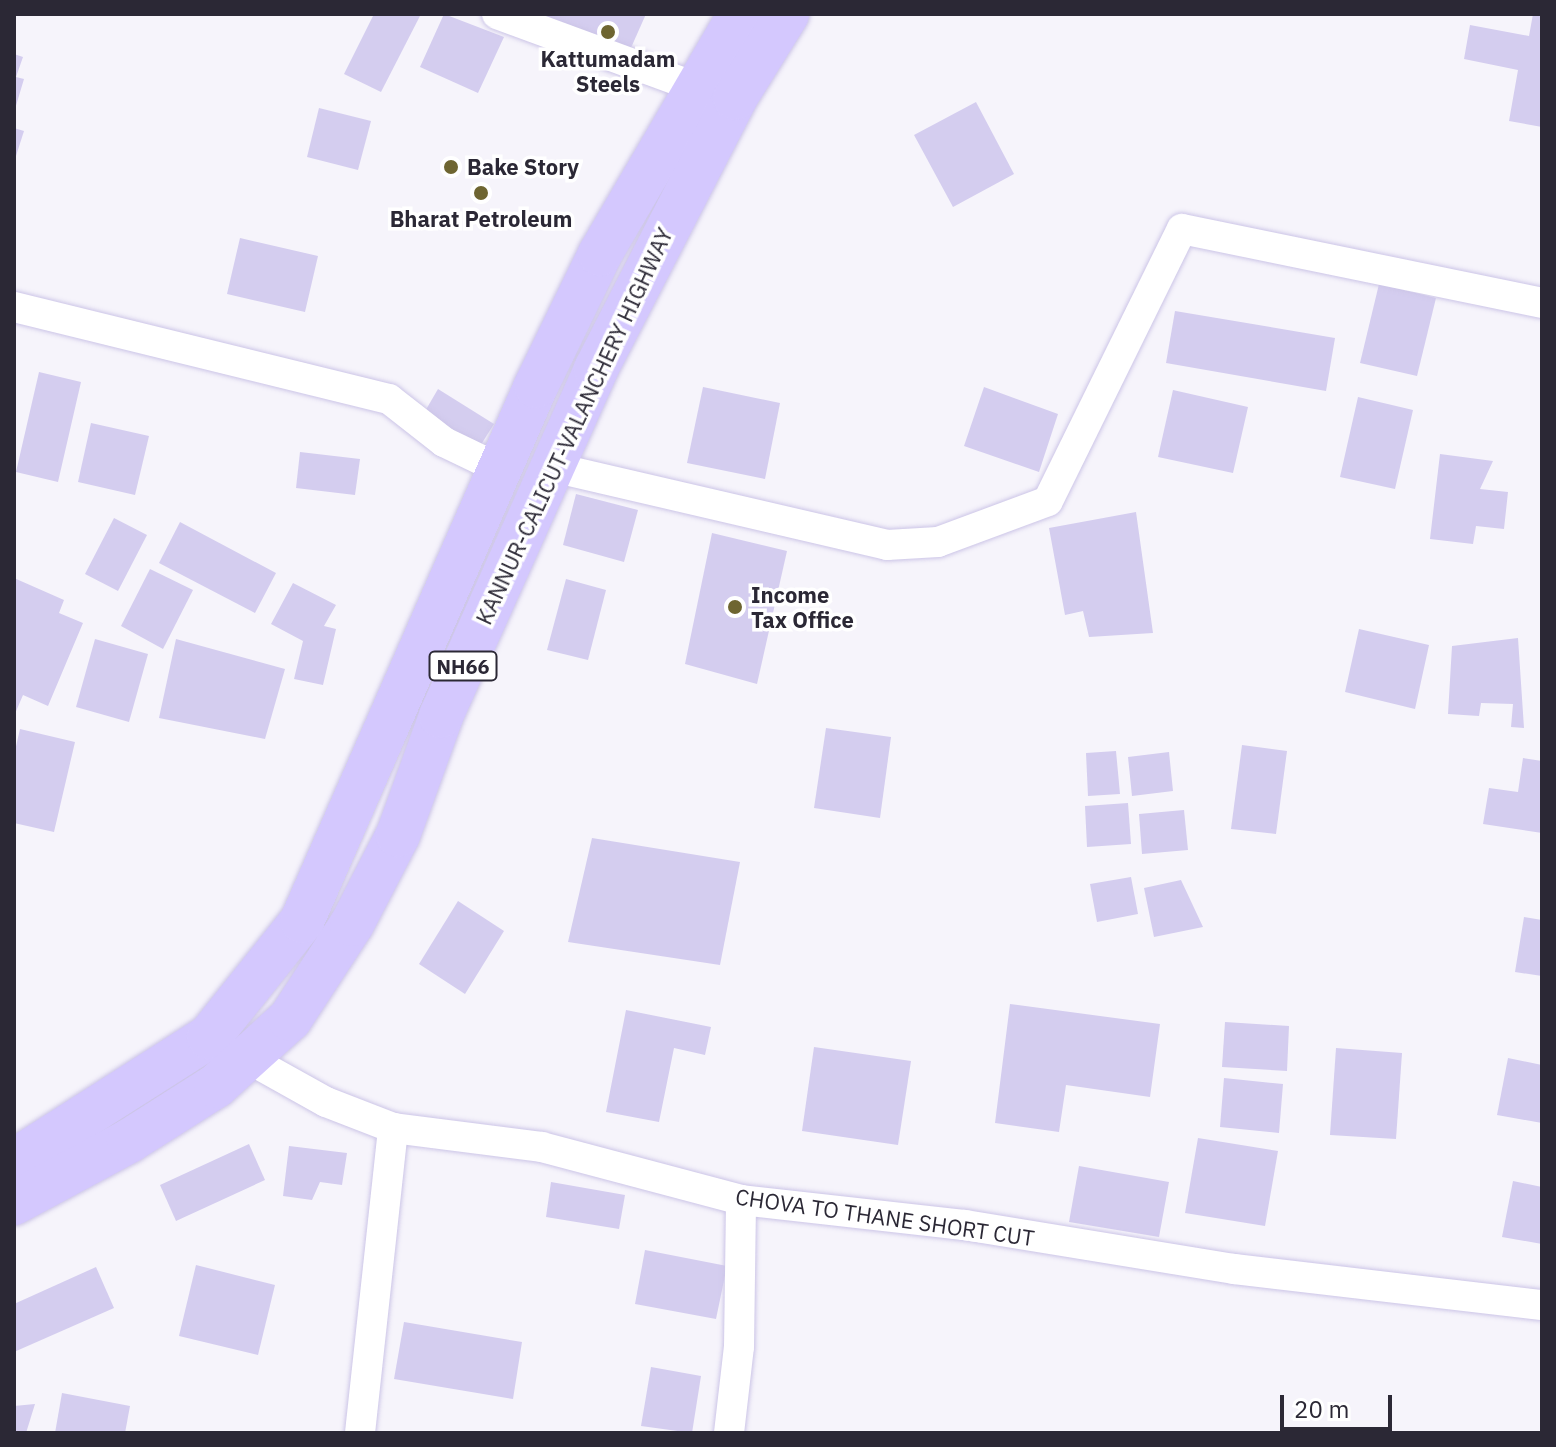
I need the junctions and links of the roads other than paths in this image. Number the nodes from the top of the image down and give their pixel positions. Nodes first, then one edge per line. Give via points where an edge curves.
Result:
1 (497, 14) edge
2 (740, 14) edge
3 (787, 14) edge
4 (695, 87) junction
5 (1542, 303) edge
6 (14, 307) edge
7 (536, 386) junction
8 (579, 407) junction
9 (552, 467) junction
10 (498, 468) junction
11 (247, 1058) junction
12 (393, 1128) junction
13 (14, 1161) edge
14 (741, 1200) junction
15 (14, 1203) edge
16 (1542, 1305) edge
17 (360, 1433) edge
18 (729, 1433) edge

1 - 4 street
2 - 4 highway, KANNUR-CALICUT-VALANCHERY HIGHWAY / NH66
3 - 8 highway, KANNUR-CALICUT-VALANCHERY HIGHWAY / NH66 via 684,193
4 - 7 highway, KANNUR-CALICUT-VALANCHERY HIGHWAY / NH66 via 600,254
5 - 9 street via 1182,229 1048,501 938,542 887,545
6 - 10 street via 389,399 444,442
7 - 8 highway
7 - 10 highway, KANNUR-CALICUT-VALANCHERY HIGHWAY / NH66
8 - 9 highway, KANNUR-CALICUT-VALANCHERY HIGHWAY / NH66
9 - 11 highway, KANNUR-CALICUT-VALANCHERY HIGHWAY / NH66 via 441,716 392,848 352,924 290,1019
10 - 13 highway, KANNUR-CALICUT-VALANCHERY HIGHWAY / NH66 via 302,921 209,1037
11 - 12 street, CHOVA TO THANE SHORT CUT via 326,1102
11 - 15 highway, KANNUR-CALICUT-VALANCHERY HIGHWAY / NH66 via 216,1086 129,1141
12 - 14 street, CHOVA TO THANE SHORT CUT via 542,1147
12 - 17 street
14 - 16 street, CHOVA TO THANE SHORT CUT via 965,1225 1234,1269
14 - 18 street via 739,1347

